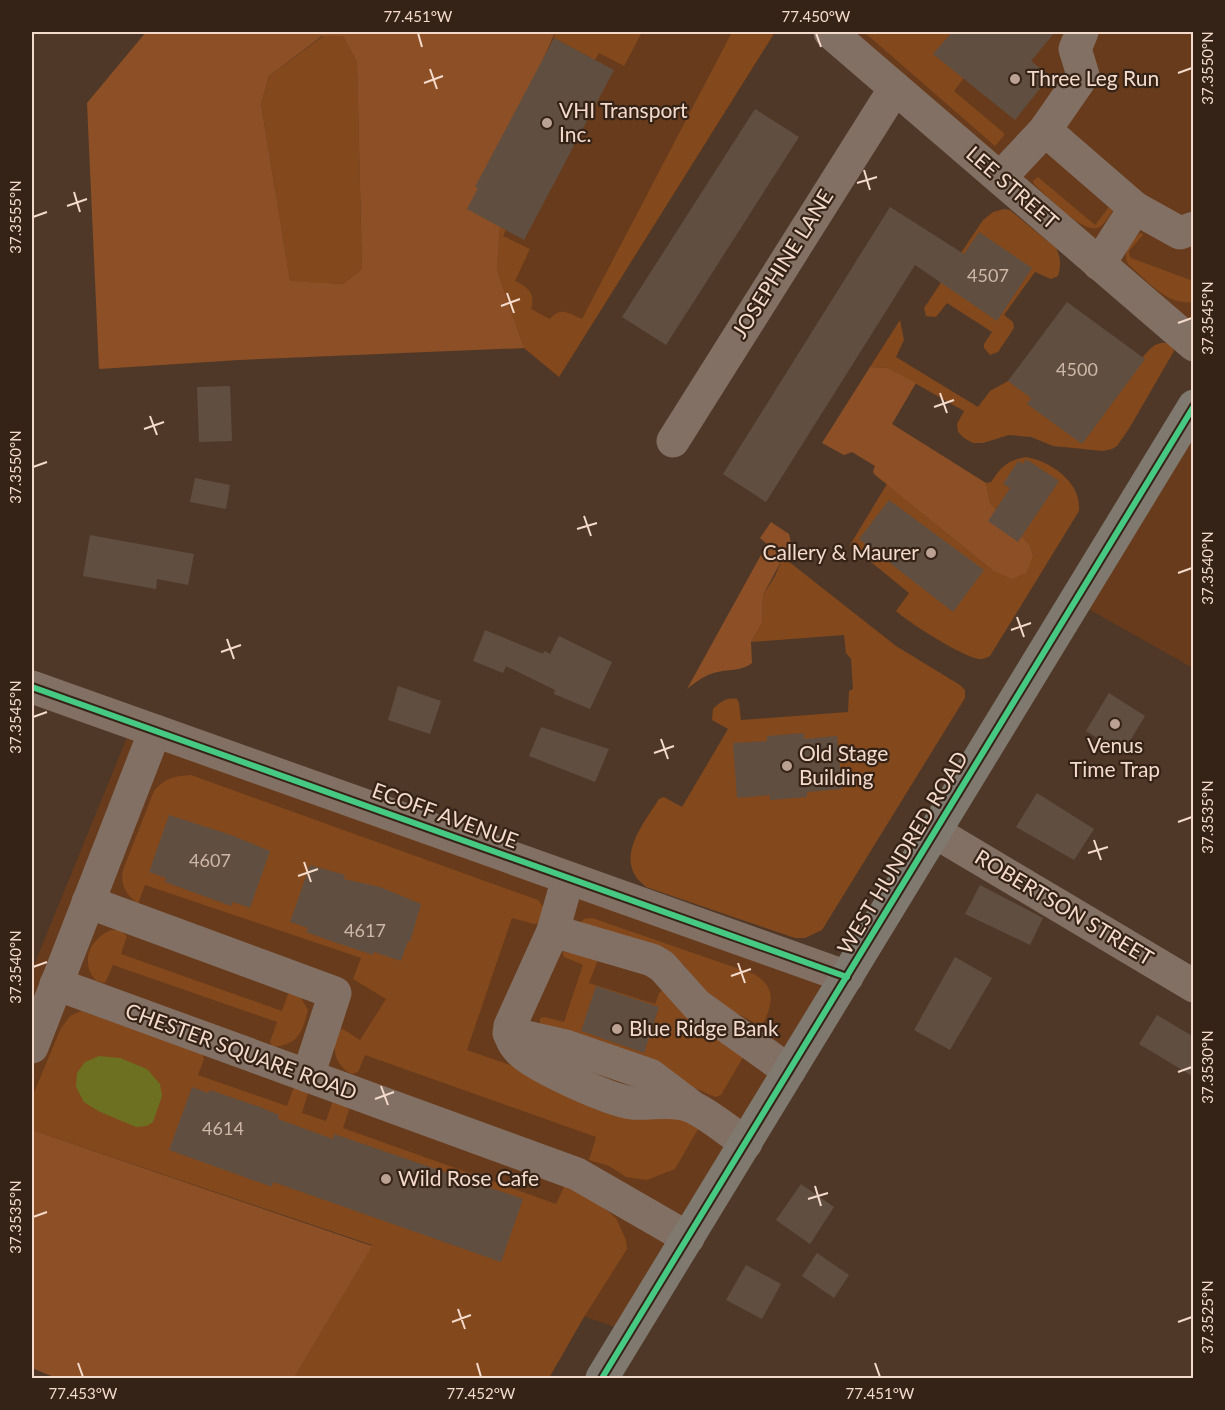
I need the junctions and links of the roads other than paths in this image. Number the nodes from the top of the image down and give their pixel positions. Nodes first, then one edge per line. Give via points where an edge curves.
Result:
1 (830, 32) edge
2 (1082, 32) edge
3 (895, 87) junction
4 (1044, 130) junction
5 (1000, 178) junction
6 (1135, 208) junction
7 (1194, 228) edge
8 (1099, 264) junction
9 (1194, 345) edge
10 (1194, 406) edge
11 (673, 441) dead end
12 (32, 687) edge
13 (155, 731) junction
14 (935, 831) junction
15 (568, 878) junction
16 (88, 902) junction
17 (553, 930) junction
18 (847, 977) junction
19 (56, 984) junction
20 (1194, 986) edge
21 (32, 1047) edge
22 (789, 1071) junction
23 (308, 1076) junction
24 (746, 1143) junction
25 (688, 1238) junction
26 (602, 1378) edge

1 - 3 street, LEE STREET
2 - 4 street via 1076,49 1083,75
3 - 5 street, LEE STREET
3 - 11 street, JOSEPHINE LANE
4 - 5 street
4 - 6 street
5 - 8 street, LEE STREET
6 - 7 street via 1180,233
6 - 8 street
8 - 9 street, LEE STREET
10 - 14 main road, WEST HUNDRED ROAD
12 - 13 street, ECOFF AVENUE
13 - 15 street, ECOFF AVENUE
13 - 16 street
14 - 18 main road, WEST HUNDRED ROAD
14 - 20 street, ROBERTSON STREET
15 - 17 street
15 - 18 street, ECOFF AVENUE
16 - 19 street
16 - 23 street via 335,993
17 - 22 street via 652,960 697,1005
17 - 24 street via 510,1026 514,1045 532,1062 605,1095 632,1103 692,1107
18 - 22 main road, WEST HUNDRED ROAD
19 - 21 street
19 - 23 street, CHESTER SQUARE ROAD
22 - 24 main road, WEST HUNDRED ROAD
23 - 25 street, CHESTER SQUARE ROAD via 577,1174
24 - 25 main road, WEST HUNDRED ROAD
25 - 26 main road, WEST HUNDRED ROAD

